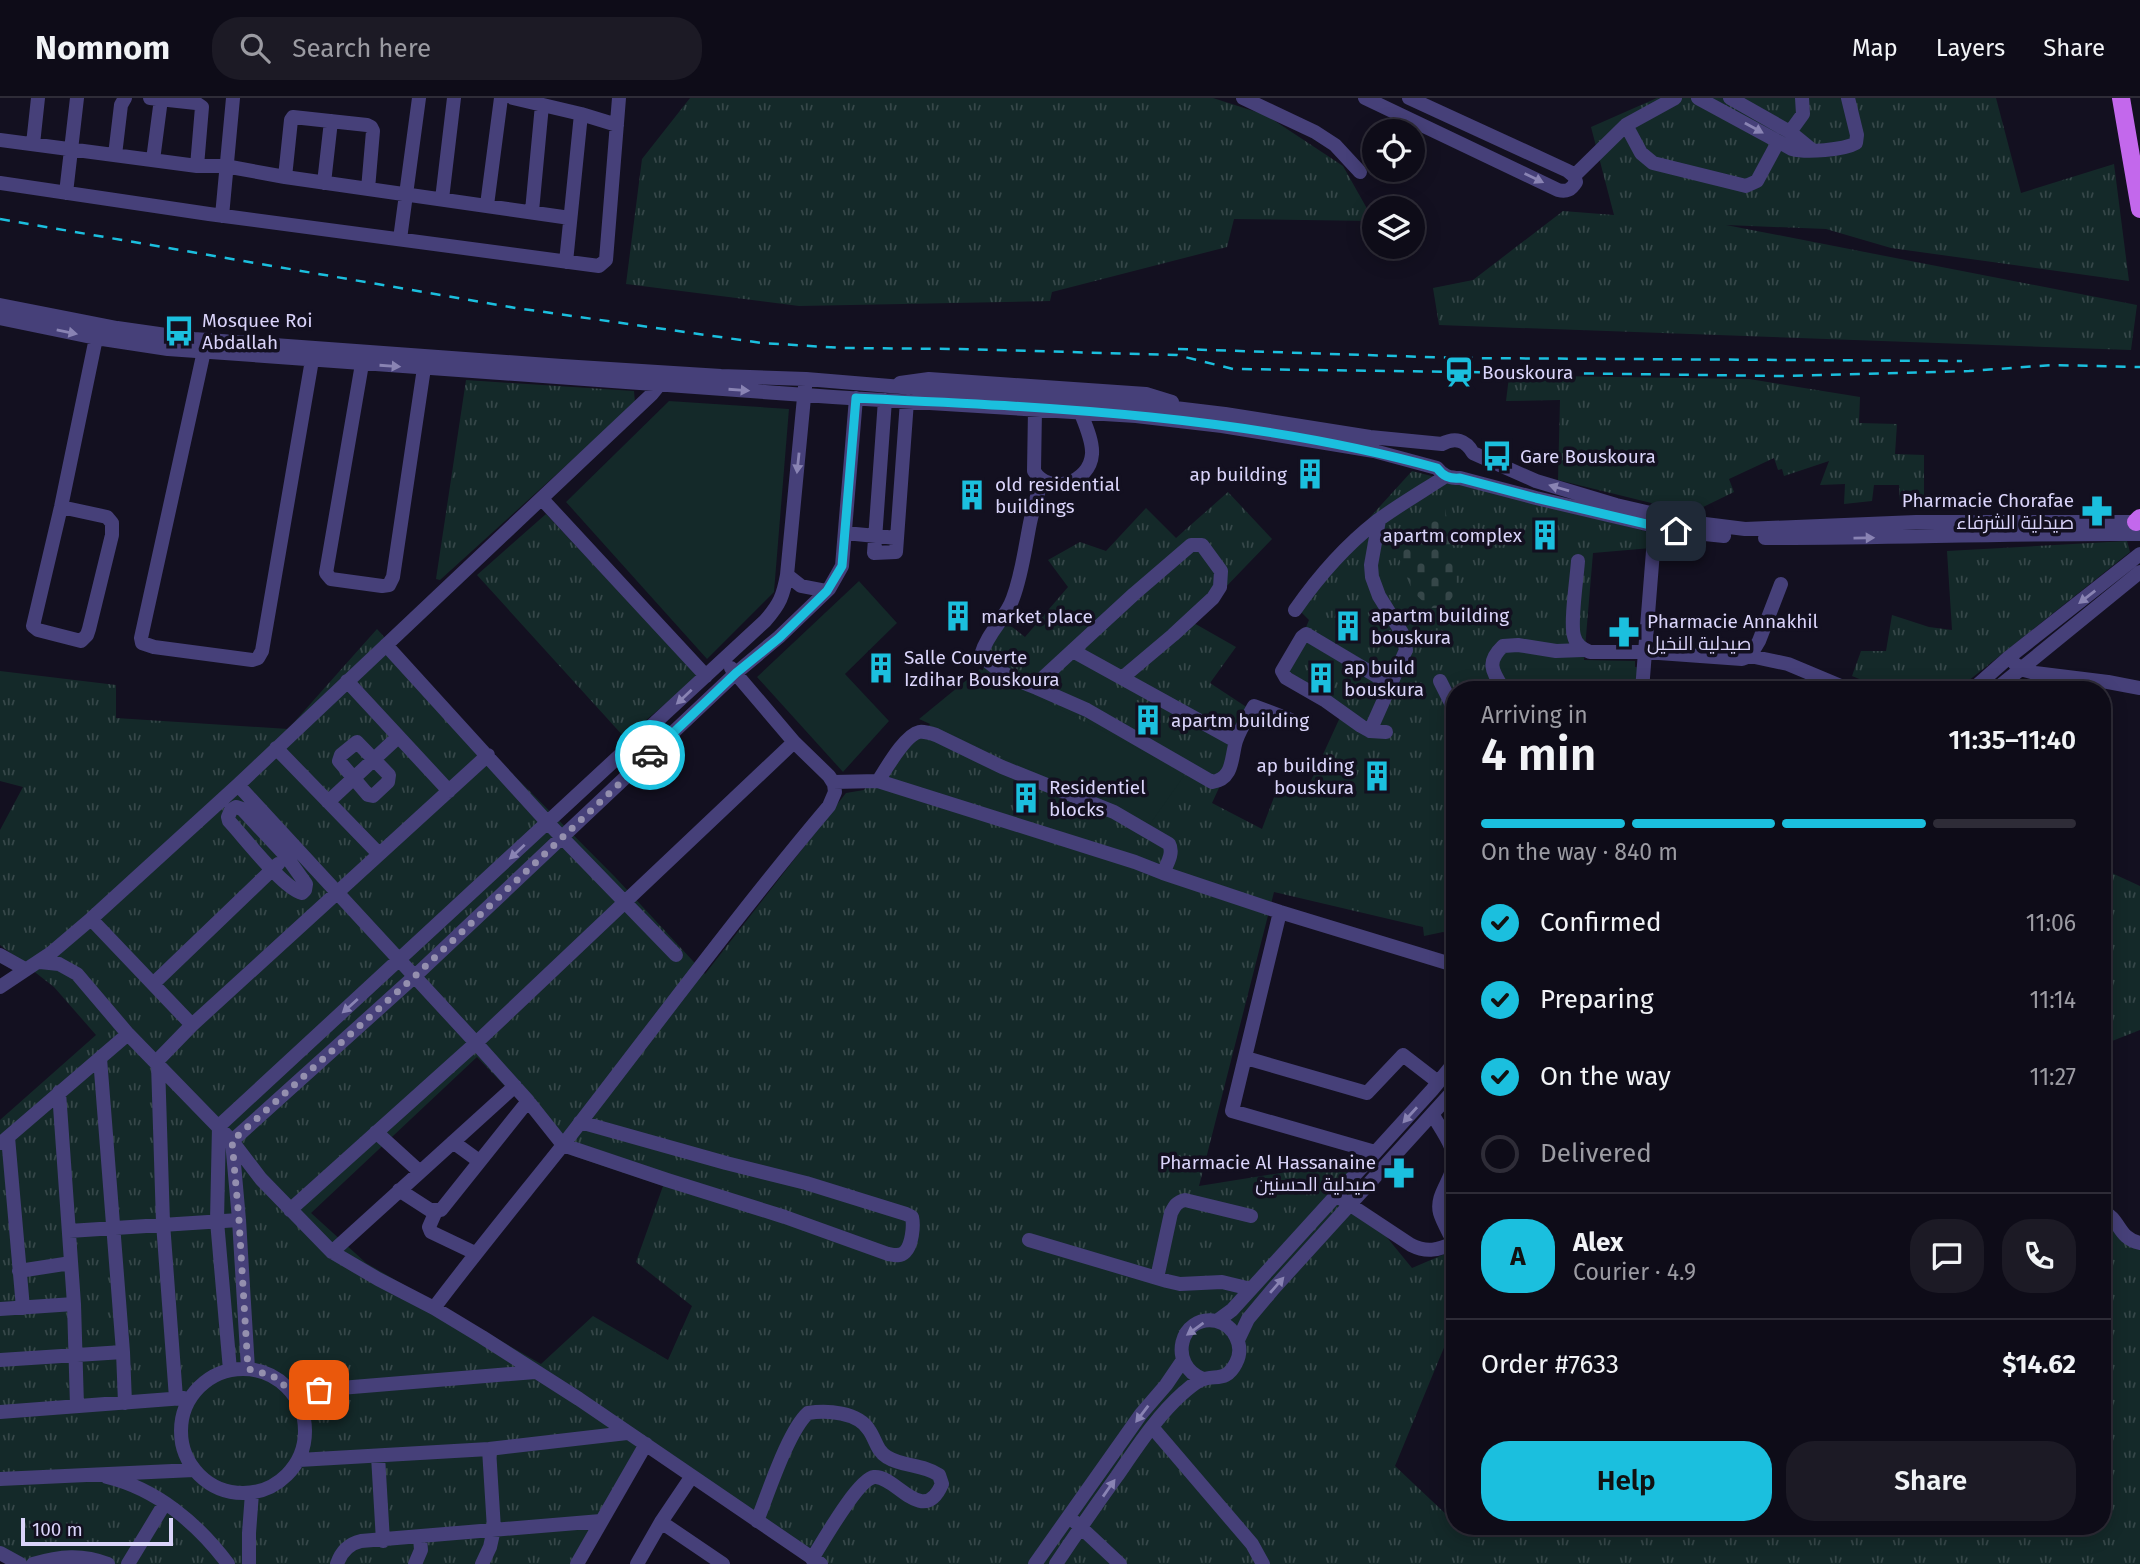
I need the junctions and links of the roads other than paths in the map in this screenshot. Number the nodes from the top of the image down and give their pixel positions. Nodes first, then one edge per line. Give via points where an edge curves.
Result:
1 (38, 98) edge
2 (77, 98) edge
3 (125, 98) edge
4 (233, 98) edge
5 (419, 98) edge
6 (454, 98) edge
7 (501, 98) edge
8 (513, 98) edge
9 (619, 98) edge
10 (1244, 98) edge
11 (1365, 98) edge
12 (1409, 98) edge
13 (1675, 98) edge
14 (1698, 98) edge
15 (1730, 98) edge
16 (1802, 98) edge
17 (1848, 98) edge
18 (2121, 98) edge
19 (2132, 98) edge
20 (155, 99) edge
21 (542, 105) junction
22 (1441, 113) junction
23 (581, 114) junction
24 (331, 121) junction
25 (617, 125) junction
26 (1626, 125) junction
27 (1433, 129) junction
28 (1790, 132) junction
29 (0, 140) edge
30 (1778, 142) junction
31 (2140, 143) edge
32 (33, 144) junction
33 (71, 149) junction
34 (1812, 150) junction
35 (115, 155) junction
36 (153, 160) junction
37 (197, 166) junction
38 (225, 166) junction
39 (1360, 172) dead end
40 (1574, 176) junction
41 (285, 177) junction
42 (0, 183) edge
43 (324, 183) junction
44 (368, 189) junction
45 (66, 193) junction
46 (406, 194) junction
47 (442, 199) junction
48 (488, 205) junction
49 (2140, 209) edge
50 (532, 211) junction
51 (222, 216) junction
52 (570, 218) junction
53 (400, 239) junction
54 (566, 262) junction
55 (0, 305) edge
56 (0, 318) edge
57 (96, 338) junction
58 (204, 352) junction
59 (313, 360) junction
60 (362, 364) junction
61 (424, 368) junction
62 (806, 379) junction
63 (660, 384) junction
64 (887, 393) junction
65 (805, 395) junction
66 (856, 398) junction
67 (907, 401) junction
68 (1035, 409) junction
69 (1080, 411) junction
70 (1442, 444) junction
71 (1474, 453) junction
72 (1448, 474) junction
73 (1042, 480) junction
74 (542, 499) junction
75 (61, 508) junction
76 (1379, 520) junction
77 (2139, 524) edge
78 (1656, 526) junction
79 (845, 533) junction
80 (875, 535) junction
81 (2140, 554) edge
82 (1578, 561) dead end
83 (2140, 572) edge
84 (787, 575) junction
85 (1781, 584) dead end
86 (827, 591) junction
87 (1296, 611) dead end
88 (386, 645) junction
89 (1583, 650) junction
90 (1073, 651) junction
91 (1646, 652) junction
92 (1750, 656) junction
93 (724, 660) junction
94 (2013, 663) junction
95 (736, 673) junction
96 (706, 676) junction
97 (1122, 678) junction
98 (347, 681) junction
99 (1440, 681) dead end
100 (1499, 681) edge
101 (1643, 681) edge
102 (1829, 681) edge
103 (1986, 681) edge
104 (2000, 681) edge
105 (2100, 681) edge
106 (2111, 683) edge
107 (1390, 684) junction
108 (1037, 688) junction
109 (2140, 688) edge
110 (1446, 693) edge
111 (1291, 720) dead end
112 (1370, 731) junction
113 (1386, 732) dead end
114 (398, 737) junction
115 (1236, 741) junction
116 (794, 742) junction
117 (276, 748) junction
118 (488, 755) junction
119 (374, 759) junction
120 (354, 778) junction
121 (878, 781) junction
122 (833, 782) junction
123 (238, 785) junction
124 (449, 791) junction
125 (328, 802) junction
126 (548, 823) junction
127 (564, 837) junction
128 (291, 852) junction
129 (379, 854) junction
130 (272, 869) junction
131 (1163, 873) junction
132 (336, 892) junction
133 (625, 901) junction
134 (1280, 912) junction
135 (91, 919) junction
136 (0, 955) edge
137 (676, 955) dead end
138 (400, 961) junction
139 (40, 962) junction
140 (1446, 963) edge
141 (25, 970) junction
142 (415, 976) junction
143 (153, 984) junction
144 (0, 987) edge
145 (192, 1025) junction
146 (128, 1034) junction
147 (476, 1043) junction
148 (100, 1058) junction
149 (1246, 1058) junction
150 (157, 1063) junction
151 (1446, 1072) edge
152 (1438, 1082) junction
153 (515, 1086) junction
154 (59, 1092) junction
155 (1446, 1100) edge
156 (528, 1101) junction
157 (1433, 1115) junction
158 (580, 1122) junction
159 (219, 1126) junction
160 (376, 1132) junction
161 (1446, 1139) edge
162 (4, 1140) edge
163 (232, 1141) junction
164 (453, 1142) junction
165 (563, 1144) junction
166 (1375, 1152) junction
167 (479, 1161) junction
168 (420, 1172) junction
169 (1446, 1185) edge
170 (400, 1190) junction
171 (1336, 1195) junction
172 (1350, 1205) junction
173 (290, 1210) junction
174 (436, 1212) junction
175 (1251, 1216) dead end
176 (2111, 1216) edge
177 (239, 1220) junction
178 (217, 1222) junction
179 (163, 1223) junction
180 (1446, 1225) edge
181 (114, 1228) junction
182 (69, 1231) junction
183 (1029, 1240) dead end
184 (2140, 1243) edge
185 (1446, 1246) edge
186 (332, 1252) junction
187 (475, 1254) junction
188 (71, 1263) junction
189 (19, 1271) junction
190 (1157, 1278) junction
191 (1251, 1289) junction
192 (74, 1304) junction
193 (23, 1308) junction
194 (435, 1308) junction
195 (0, 1309) edge
196 (1217, 1321) junction
197 (1238, 1340) junction
198 (123, 1352) junction
199 (76, 1355) junction
200 (0, 1360) edge
201 (1183, 1360) junction
202 (248, 1369) junction
203 (230, 1370) junction
204 (535, 1371) junction
205 (1203, 1379) junction
206 (292, 1392) junction
207 (184, 1398) junction
208 (125, 1402) junction
209 (77, 1406) junction
210 (0, 1412) edge
211 (1152, 1427) junction
212 (627, 1433) junction
213 (646, 1444) junction
214 (489, 1449) junction
215 (378, 1456) junction
216 (299, 1460) junction
217 (194, 1469) junction
218 (95, 1475) junction
219 (692, 1476) junction
220 (0, 1479) edge
221 (253, 1493) junction
222 (164, 1503) junction
223 (1069, 1516) junction
224 (601, 1521) junction
225 (757, 1521) junction
226 (660, 1522) junction
227 (1081, 1527) junction
228 (494, 1529) junction
229 (420, 1538) junction
230 (383, 1541) junction
231 (0, 1553) edge
232 (816, 1561) edge
233 (20, 1564) edge
234 (33, 1564) edge
235 (108, 1564) edge
236 (128, 1564) edge
237 (228, 1564) edge
238 (249, 1564) edge
239 (337, 1564) edge
240 (415, 1564) edge
241 (482, 1564) edge
242 (577, 1564) edge
243 (637, 1564) edge
244 (723, 1564) edge
245 (1035, 1564) edge
246 (1056, 1564) edge
247 (1120, 1564) edge
248 (1263, 1564) edge

1 - 32 street
2 - 33 street
3 - 35 street
4 - 38 street
5 - 46 street
6 - 47 street
7 - 48 street
8 - 21 street
9 - 25 street
10 - 39 street via 1315,132 1335,145
11 - 27 street
12 - 22 street
13 - 26 street
14 -> 30 street
15 - 28 street
16 - 28 street via 1803,114
17 - 34 street via 1856,143
18 - 49 main road
19 - 31 main road
20 - 36 street
20 - 37 street via 202,107
21 - 23 street
21 - 50 street
22 - 27 street
22 - 40 street
23 - 25 street
23 - 52 street
24 - 41 street via 293,117
24 - 43 street
24 - 44 street via 373,128
25 - 54 street via 606,260 599,266
26 - 30 street via 1641,153 1653,163 1746,186 1757,181
26 - 40 street
27 -> 40 street via 1558,190 1572,188
28 - 34 street
29 - 32 street
30 - 34 street
32 - 33 street
33 - 35 street
33 - 45 street
35 - 36 street
36 - 37 street
37 - 38 street
38 - 41 street
38 - 51 street
41 - 43 street
42 - 45 street
43 - 44 street
44 - 46 street
45 - 51 street
46 - 47 street
46 - 53 street
47 - 48 street
48 - 50 street
50 - 52 street
51 - 53 street
52 - 54 street
53 - 54 street
55 - 62 street via 194,338
56 -> 57 street
57 - 58 street
57 - 75 street
58 - 59 street
58 - 59 street via 141,638 142,643 154,647 252,660 262,651
59 - 60 street
60 -> 61 street
60 - 61 street via 327,573 331,579 382,586 393,578
61 - 63 street
62 - 64 street
62 - 65 street
63 -> 65 street
63 - 74 street
64 - 66 street
64 - 67 street
64 - 70 street via 909,381 929,379 1146,394 1192,410
64 - 80 street
65 - 66 street
65 -> 84 street
66 - 79 street
67 - 68 street
67 - 80 street via 897,538
68 - 69 street
68 - 73 street via 1033,464
69 - 72 street via 1235,428 1374,451
69 - 73 street via 1092,453 1087,470 1069,483
70 - 71 street via 1461,440
70 - 72 street via 1436,458
71 - 72 street via 1469,472
77 -> 71 street via 1916,522 1745,529 1616,505 1541,483
72 - 76 street
72 - 78 street
73 - 108 street via 1012,602 981,655 1005,674
74 - 88 street
74 - 96 street
75 - 75 street via 107,517 113,526 89,629 79,641 33,626
76 - 87 street via 1324,571
76 - 107 street via 1372,577 1406,645
78 -> 77 street via 1762,538 1876,538
78 - 91 street
79 - 80 street
79 - 86 street via 842,566
81 -> 94 street
82 - 89 street via 1573,633
83 - 94 street
84 - 86 street via 801,586
84 - 93 street via 779,605
85 - 92 street
86 - 95 street
88 - 98 street
88 - 118 street
89 - 91 street
89 - 100 street via 1503,646 1492,664
90 - 97 street
90 - 97 street via 1191,545 1202,545 1221,571 1220,587 1190,620
90 - 108 street
91 - 92 street
91 - 101 street
92 - 102 street via 1788,664
93 - 95 street
93 - 96 street
94 - 103 street
94 - 104 street
94 - 105 street via 2035,673
95 - 116 street
95 - 127 street
96 -> 126 street
97 - 115 street
98 - 114 street
98 - 117 street
99 - 110 street
106 - 109 street
107 - 112 street
107 - 112 street via 1306,634 1282,671 1286,678
108 - 115 street via 1087,710 1212,782 1221,780 1229,770
111 - 115 street via 1254,706
112 - 113 street
114 - 119 street
114 - 124 street
116 - 122 street
116 - 133 street
117 - 123 street
117 - 125 street
118 - 124 street
118 - 126 street
119 - 120 street
119 - 120 street via 359,743 353,744 339,761
119 - 120 street via 390,778 377,793 369,796
120 - 125 street
121 - 122 street
121 - 131 street
121 - 131 street via 914,734 936,735 1114,812 1166,842 1171,850
122 - 158 street via 835,792 829,806
123 - 128 street
123 - 135 street
124 - 129 street
125 - 129 street
126 - 127 street
126 -> 138 street
127 - 133 street
127 - 142 street
128 - 130 street
128 - 130 street via 306,884 302,893
128 - 130 street via 242,809 231,810 229,821
128 - 132 street
129 - 132 street
130 - 143 street
131 - 134 street
132 - 138 street
132 - 145 street
133 - 137 street
133 - 147 street
134 - 140 street
134 - 149 street
135 - 139 street
135 - 143 street
136 - 141 street
138 - 142 street
138 -> 159 street
139 - 141 street
139 - 146 street via 59,964 77,974
141 - 144 street
142 - 147 street
142 - 163 street
143 - 145 street
145 - 150 street
146 - 148 street
146 - 150 street
147 - 153 street
147 - 160 street
148 - 154 street
148 - 181 street
149 - 152 street via 1367,1093 1403,1055
149 - 166 street via 1232,1111
150 - 159 street
150 - 179 street
151 - 152 street
152 -> 166 street
153 - 156 street
153 - 164 street
154 - 162 street
154 - 182 street
155 - 157 street
156 - 165 street
156 - 167 street
157 - 161 street
157 - 172 street
158 - 165 street
158 - 165 street via 906,1214 914,1222 906,1251 888,1254
159 - 163 street
159 - 178 street
160 - 168 street
160 - 173 street
162 - 189 street
163 - 173 street
163 - 177 street
164 - 167 street
164 - 168 street
165 - 187 street
166 - 171 street
167 - 174 street
168 - 170 street
169 - 180 street via 1439,1209
170 - 174 street
170 - 186 street
171 - 172 street
171 - 191 street
172 - 185 street via 1422,1250
197 -> 172 street via 1248,1319
173 - 186 street
174 - 187 street via 430,1231
175 - 190 street via 1179,1202 1171,1213
176 - 184 street via 2125,1237
177 - 178 street
177 - 202 street
178 - 179 street
178 - 203 street
179 - 181 street
179 - 207 street
181 - 182 street
181 - 198 street
182 - 188 street
183 - 190 street
186 - 194 street
187 - 194 street
188 - 189 street
188 - 192 street
189 - 193 street
190 - 191 street via 1180,1284 1222,1282
191 - 196 street
192 - 193 street
192 - 199 street
193 - 195 street
194 - 204 street
196 - 197 street
196 -> 201 street via 1199,1323 1186,1333
197 - 205 street via 1239,1357 1229,1372
198 - 199 street
198 - 208 street
199 - 200 street
199 - 209 street
201 - 205 street via 1189,1371
201 -> 223 street
202 - 203 street
202 - 206 street via 273,1376
203 - 207 street
204 - 206 street
204 - 212 street
205 - 211 street
206 - 216 street via 303,1413 305,1437
207 - 208 street
207 - 217 street via 183,1446
208 - 209 street
209 - 210 street
227 -> 211 street
211 - 248 street via 1252,1544
212 - 213 street
212 - 214 street
213 - 219 street
213 - 224 street
214 - 215 street
214 - 228 street
215 - 216 street
215 - 230 street
216 - 221 street via 279,1482
217 - 218 street
217 - 221 street via 210,1484 231,1493
218 - 220 street
218 - 222 street via 118,1480
219 - 225 street
219 - 226 street
221 - 238 street
222 - 236 street
222 - 237 street via 201,1531
223 - 227 street
223 - 245 street
224 - 228 street
224 - 242 street
225 - 232 street
225 - 232 street via 791,1437 808,1413 839,1414 858,1421 869,1429 885,1456 939,1475 942,1484 936,1495 922,1500 881,1478 868,1479 838,1517
226 - 243 street
226 - 244 street
227 - 246 street
227 - 247 street
228 - 229 street
228 - 241 street
229 - 230 street
229 - 240 street
230 - 239 street via 354,1543 342,1552
231 - 233 street
234 - 235 street via 68,1557

